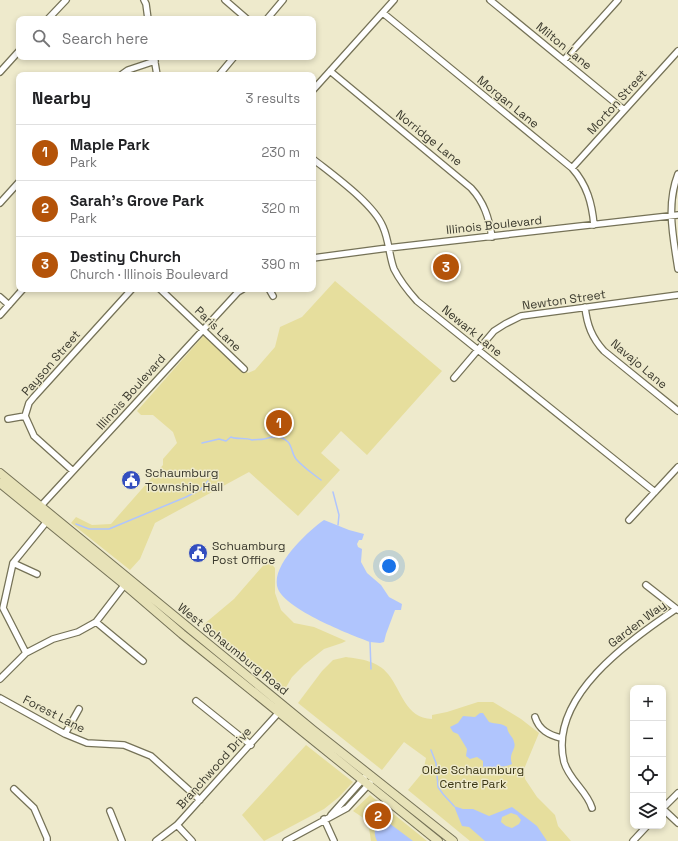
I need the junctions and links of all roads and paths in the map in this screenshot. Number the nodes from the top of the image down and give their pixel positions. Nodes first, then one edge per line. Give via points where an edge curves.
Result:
1 (66, 0) edge
2 (144, 0) edge
3 (225, 0) edge
4 (283, 0) edge
5 (394, 0) edge
6 (490, 0) edge
7 (616, 1) edge
8 (383, 13) junction
9 (51, 16) edge
10 (148, 16) edge
11 (244, 16) edge
12 (270, 16) edge
13 (678, 51) edge
14 (16, 54) edge
15 (152, 60) edge
16 (154, 60) edge
17 (232, 60) edge
18 (564, 60) junction
19 (330, 71) junction
20 (0, 72) edge
21 (125, 72) edge
22 (156, 72) edge
23 (222, 72) edge
24 (316, 87) edge
25 (624, 110) junction
26 (316, 161) edge
27 (572, 168) junction
28 (678, 174) edge
29 (16, 185) edge
30 (0, 203) edge
31 (678, 215) edge
32 (671, 216) junction
33 (594, 225) junction
34 (492, 236) junction
35 (388, 248) junction
36 (316, 258) edge
37 (678, 269) edge
38 (20, 292) edge
39 (129, 292) edge
40 (163, 292) edge
41 (238, 292) edge
42 (271, 292) edge
43 (678, 295) edge
44 (273, 296) dead end
45 (0, 297) edge
46 (9, 305) junction
47 (585, 307) junction
48 (0, 314) edge
49 (203, 329) junction
50 (478, 350) junction
51 (244, 369) dead end
52 (454, 378) dead end
53 (678, 410) edge
54 (25, 416) junction
55 (8, 419) dead end
56 (678, 467) edge
57 (74, 471) junction
58 (0, 473) edge
59 (0, 483) edge
60 (654, 492) junction
61 (39, 509) junction
62 (50, 518) junction
63 (629, 520) dead end
64 (13, 563) junction
65 (37, 574) dead end
66 (127, 582) junction
67 (646, 585) dead end
68 (1, 608) edge
69 (677, 610) edge
70 (96, 622) junction
71 (26, 653) junction
72 (143, 661) dead end
73 (0, 679) edge
74 (0, 698) edge
75 (196, 701) dead end
76 (79, 709) dead end
77 (282, 710) junction
78 (535, 717) dead end
79 (65, 734) junction
80 (562, 738) junction
81 (251, 745) junction
82 (368, 780) junction
83 (14, 789) dead end
84 (678, 793) edge
85 (200, 800) junction
86 (666, 806) edge
87 (592, 808) dead end
88 (110, 811) dead end
89 (666, 812) edge
90 (324, 819) junction
91 (678, 823) edge
92 (176, 825) junction
93 (644, 829) edge
94 (47, 841) edge
95 (122, 841) edge
96 (156, 841) edge
97 (192, 841) edge
98 (286, 841) edge
99 (334, 841) edge
100 (438, 841) edge
101 (453, 841) edge
102 (633, 841) edge

1 - 9 street
2 - 10 street
3 - 11 street
4 - 12 street
5 - 8 street
6 - 18 street, Milton Lane
7 - 18 street
8 - 19 street
8 - 27 street, Morgan Lane
13 - 25 street, Morton Street
14 - 20 street
15 - 21 street
16 - 22 street
17 - 23 street
18 - 25 street, Milton Lane
19 - 24 street
19 - 34 street, Norridge Lane via 471,188 485,208
25 - 27 street, Morton Street
26 - 35 street, Newark Lane via 376,214 383,227
27 - 33 street, Morgan Lane via 588,193
28 - 32 street via 673,189
29 - 30 street
31 - 32 street, Illinois Boulevard
32 - 33 street, Illinois Boulevard
32 - 37 street
33 - 34 street, Illinois Boulevard
34 - 35 street, Illinois Boulevard
35 - 36 street, Illinois Boulevard
35 - 50 street, Newark Lane via 394,268 404,287 417,301
38 - 46 street
39 - 54 street, Payson Street via 34,397
40 - 49 street, Paris Lane
41 - 49 street, Illinois Boulevard
42 - 44 street
43 - 47 street, Newton Street
45 - 46 street
46 - 48 street
47 - 50 street, Newton Street via 522,316 494,331
47 - 53 street, Navajo Lane via 590,332 601,348
49 - 51 street, Paris Lane
49 - 57 street, Illinois Boulevard
50 - 52 street, Newton Street
50 - 60 street, Newark Lane
54 - 55 street
54 - 57 street via 34,436
56 - 60 street
57 - 61 street, Illinois Boulevard
58 - 61 main road, West Schaumburg Road
59 - 61 main road, West Schaumburg Road
60 - 63 street
61 - 62 main road, West Schaumburg Road
62 - 64 street
62 - 66 main road, West Schaumburg Road
64 - 65 street
64 - 68 street
66 - 70 street
66 - 77 main road, West Schaumburg Road
67 - 69 street, Garden Way
68 - 71 street
69 - 80 street, Garden Way via 638,634 596,672 571,709
70 - 71 street
70 - 72 street
71 - 73 street
74 - 79 street, Forest Lane
75 - 81 street
76 - 79 street
77 - 81 street, Branchwood Drive
77 - 82 main road, West Schaumburg Road
78 - 80 street via 541,728 553,736
79 - 85 street, Forest Lane via 87,743 124,745 150,756
80 - 87 street, Garden Way via 561,746 569,774 587,797
81 - 85 street, Branchwood Drive
82 - 90 street via 331,816
82 - 100 main road, West Schaumburg Road
82 - 101 main road, West Schaumburg Road
83 - 94 street via 34,808
84 - 86 street
85 - 92 street, Branchwood Drive
88 - 95 street
89 - 91 street
90 - 98 street
90 - 99 street
92 - 96 street, Branchwood Drive
92 - 97 street
93 - 102 street

